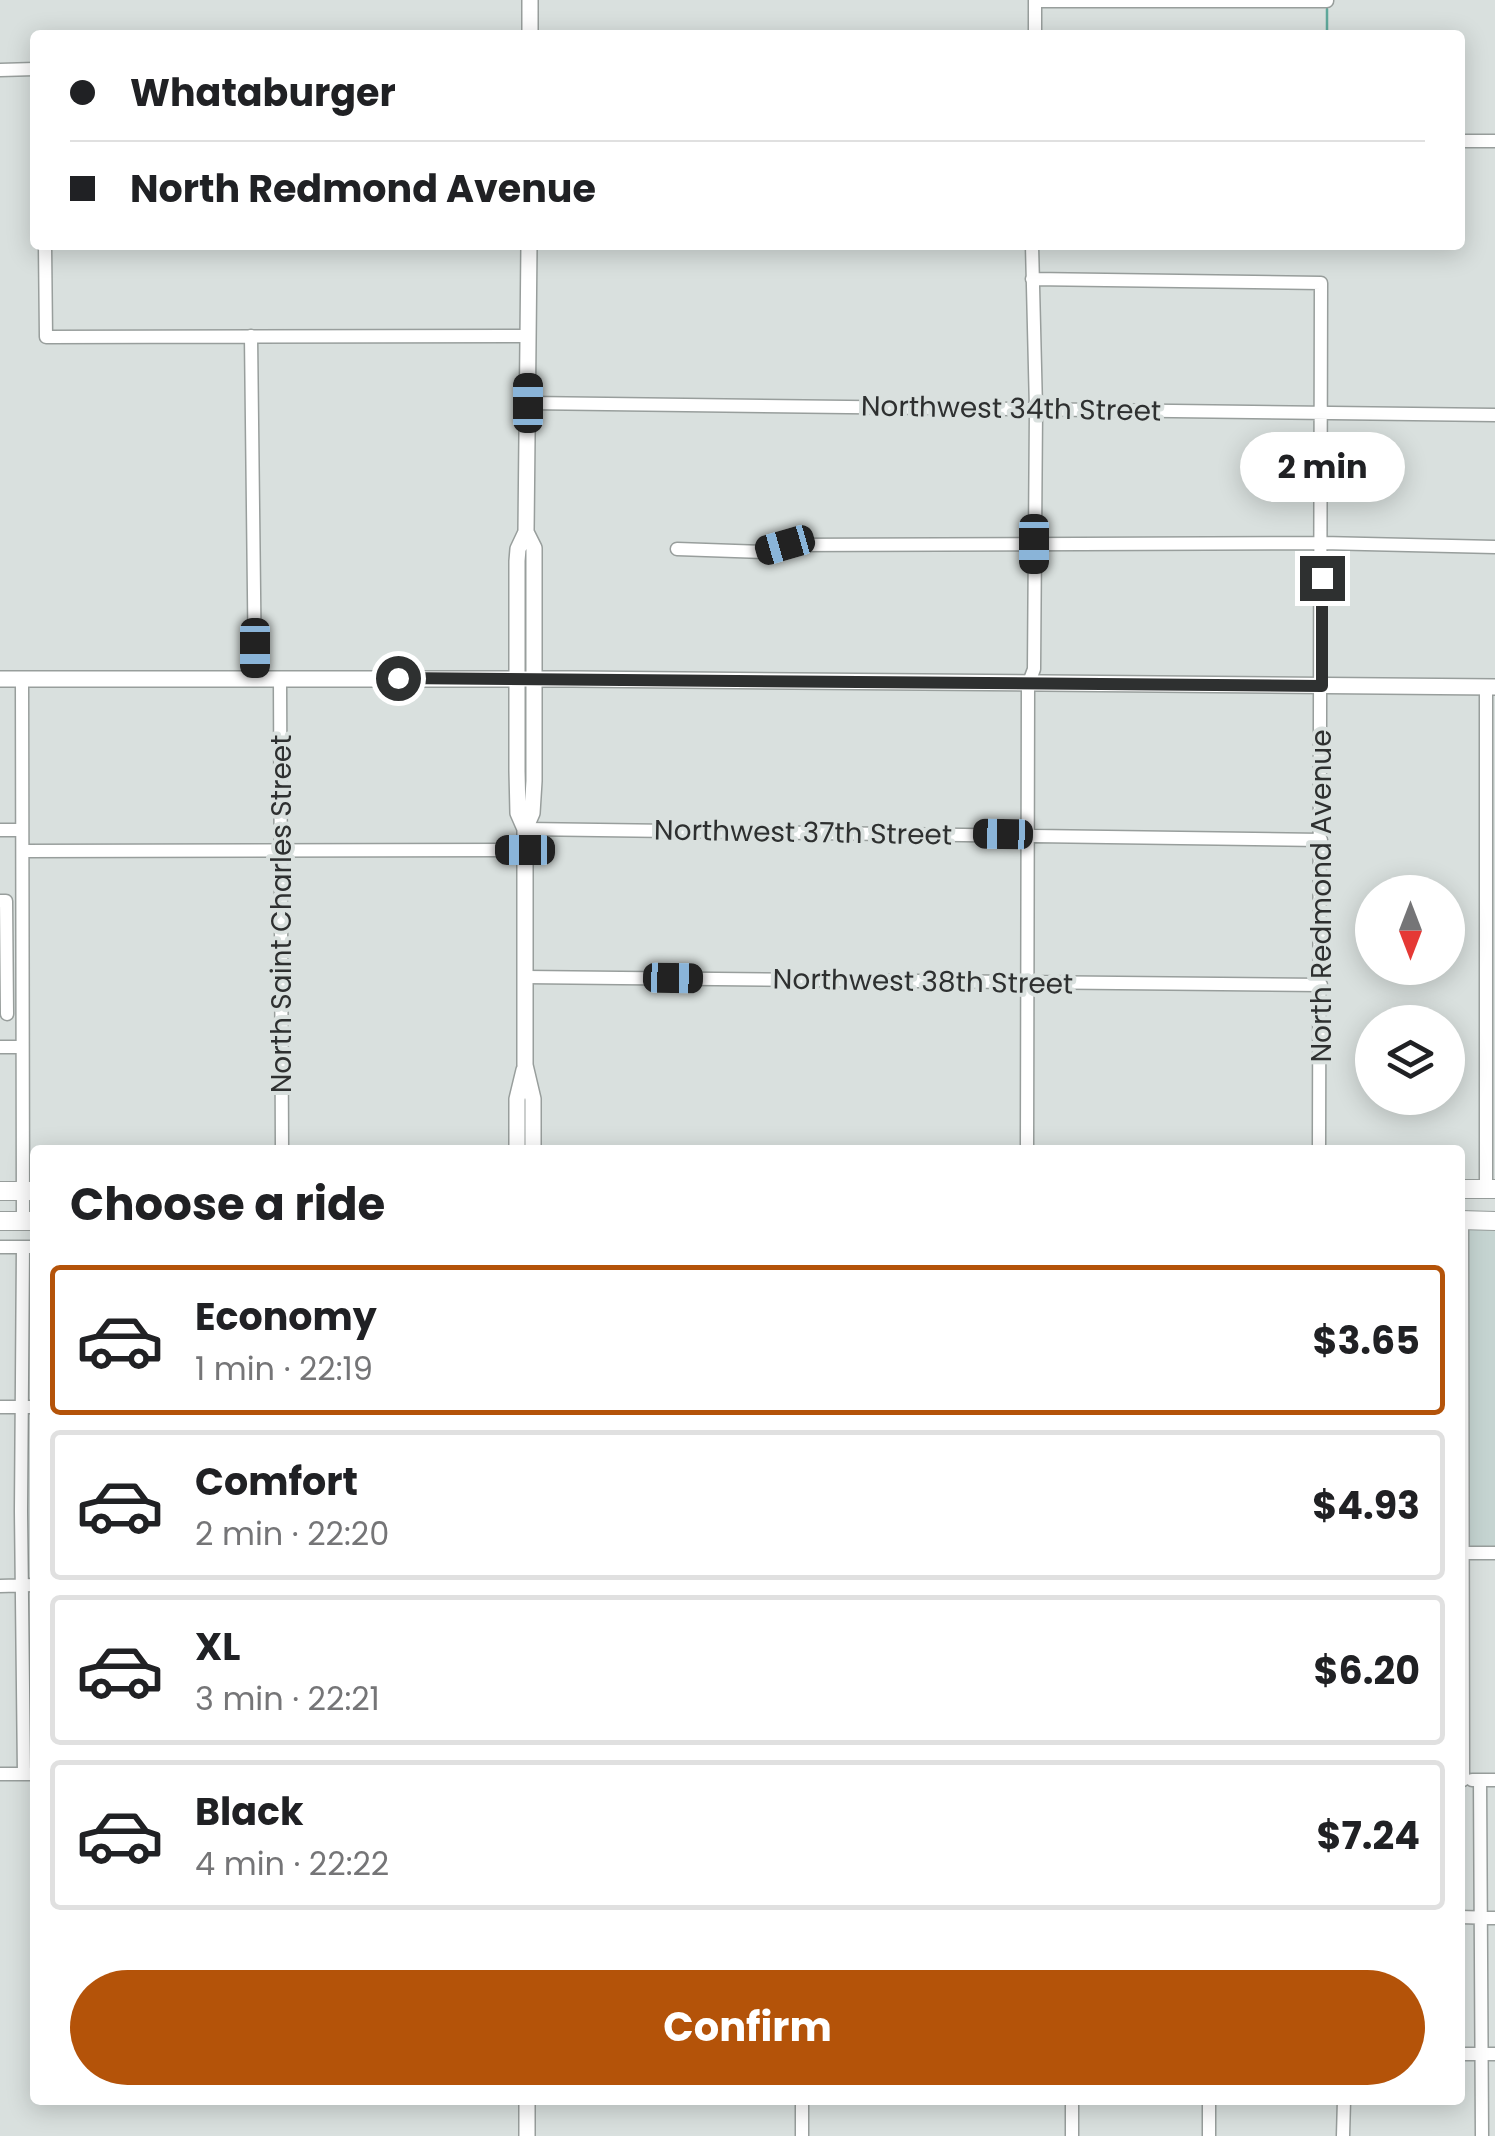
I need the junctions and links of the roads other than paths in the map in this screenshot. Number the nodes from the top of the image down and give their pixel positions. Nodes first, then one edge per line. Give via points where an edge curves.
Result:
1 (530, 0) edge
2 (1035, 1) edge
3 (1327, 1) edge
4 (530, 30) edge
5 (1035, 30) edge
6 (0, 70) edge
7 (30, 70) edge
8 (1465, 141) edge
9 (1495, 141) edge
10 (46, 250) edge
11 (529, 250) edge
12 (1032, 250) edge
13 (1032, 279) junction
14 (251, 336) junction
15 (528, 336) junction
16 (528, 403) junction
17 (1036, 408) junction
18 (1320, 412) junction
19 (1495, 415) edge
20 (526, 532) junction
21 (1322, 543) junction
22 (1034, 544) junction
23 (1495, 547) edge
24 (677, 550) dead end
25 (255, 678) junction
26 (280, 678) junction
27 (516, 678) junction
28 (0, 679) edge
29 (22, 679) junction
30 (534, 679) junction
31 (1028, 685) junction
32 (1322, 686) junction
33 (1490, 686) edge
34 (525, 829) junction
35 (0, 830) edge
36 (22, 830) junction
37 (1028, 835) junction
38 (1321, 840) junction
39 (282, 849) junction
40 (525, 850) junction
41 (23, 851) junction
42 (3, 901) edge
43 (23, 902) junction
44 (525, 977) junction
45 (1027, 982) junction
46 (1321, 985) junction
47 (10, 1014) edge
48 (0, 1047) edge
49 (22, 1047) junction
50 (525, 1065) junction
51 (282, 1145) edge
52 (517, 1145) edge
53 (534, 1145) edge
54 (1027, 1145) edge
55 (1320, 1145) edge
56 (1465, 1189) edge
57 (1491, 1189) edge
58 (0, 1191) edge
59 (29, 1191) edge
60 (1465, 1220) edge
61 (0, 1221) edge
62 (29, 1221) edge
63 (1495, 1221) edge
64 (29, 1247) edge
65 (0, 1248) edge
66 (0, 1407) edge
67 (29, 1407) edge
68 (1465, 1553) edge
69 (1495, 1554) edge
70 (30, 1585) edge
71 (0, 1586) edge
72 (0, 1774) edge
73 (30, 1774) edge
74 (1488, 1780) edge
75 (1488, 1918) edge
76 (1488, 2054) edge
77 (527, 2105) edge
78 (802, 2105) edge
79 (1072, 2105) edge
80 (1209, 2105) edge
81 (1344, 2105) edge
82 (528, 2136) edge
83 (802, 2136) edge
84 (1072, 2136) edge
85 (1209, 2136) edge
86 (1344, 2136) edge
87 (1482, 2136) edge

1 - 4 main road
2 - 3 street
2 - 5 street
6 - 7 street
8 - 9 street
10 - 14 street via 46,337
11 - 15 main road
12 - 13 street
13 - 17 street
13 - 18 street, North Redmond Avenue via 1320,283
14 - 15 street
14 - 25 street
15 - 16 main road
16 - 17 street, Northwest 34th Street
16 - 20 main road
17 - 18 street, Northwest 34th Street
17 - 22 street
18 - 19 street, Northwest 34th Street
18 - 21 street, North Redmond Avenue
20 - 27 main road via 518,549
20 - 30 main road via 534,548
21 - 22 street
21 - 23 street
21 - 32 street, North Redmond Avenue
22 - 24 street
22 - 31 street via 1034,669
25 - 26 main road
25 - 29 main road
26 - 27 main road
26 - 39 street, North Saint Charles Street
27 - 30 main road
27 - 34 main road via 518,813
28 - 29 main road
29 - 36 street
30 - 31 main road
30 - 34 main road via 532,813
31 - 32 main road
31 - 37 street
32 - 33 main road
32 - 38 street, North Redmond Avenue
33 - 57 street
34 - 37 street, Northwest 37th Street
34 - 40 main road
35 - 36 street
36 - 41 street
37 - 38 street, Northwest 37th Street
37 - 45 street
38 - 46 street, North Redmond Avenue
39 - 40 street
39 - 41 street
39 - 51 street, North Saint Charles Street
40 - 44 main road
41 - 43 street
42 - 43 street
42 - 47 street
43 - 47 street
44 - 45 street, Northwest 38th Street
44 - 50 main road
45 - 46 street, Northwest 38th Street
45 - 54 street
46 - 55 street, North Redmond Avenue
47 - 49 street
48 - 49 street
49 - 59 street
50 - 52 main road
50 - 53 main road via 534,1099
56 - 57 highway
58 - 59 highway
59 - 62 street
60 - 63 highway
61 - 62 highway
64 - 65 street
64 - 67 street
66 - 67 street
67 - 70 street via 21,1511
68 - 69 street
70 - 71 street
70 - 73 street
72 - 73 street
74 - 75 street
75 - 76 street
76 - 87 street
77 - 82 main road
78 - 83 street
79 - 84 street
80 - 85 street
81 - 86 street

